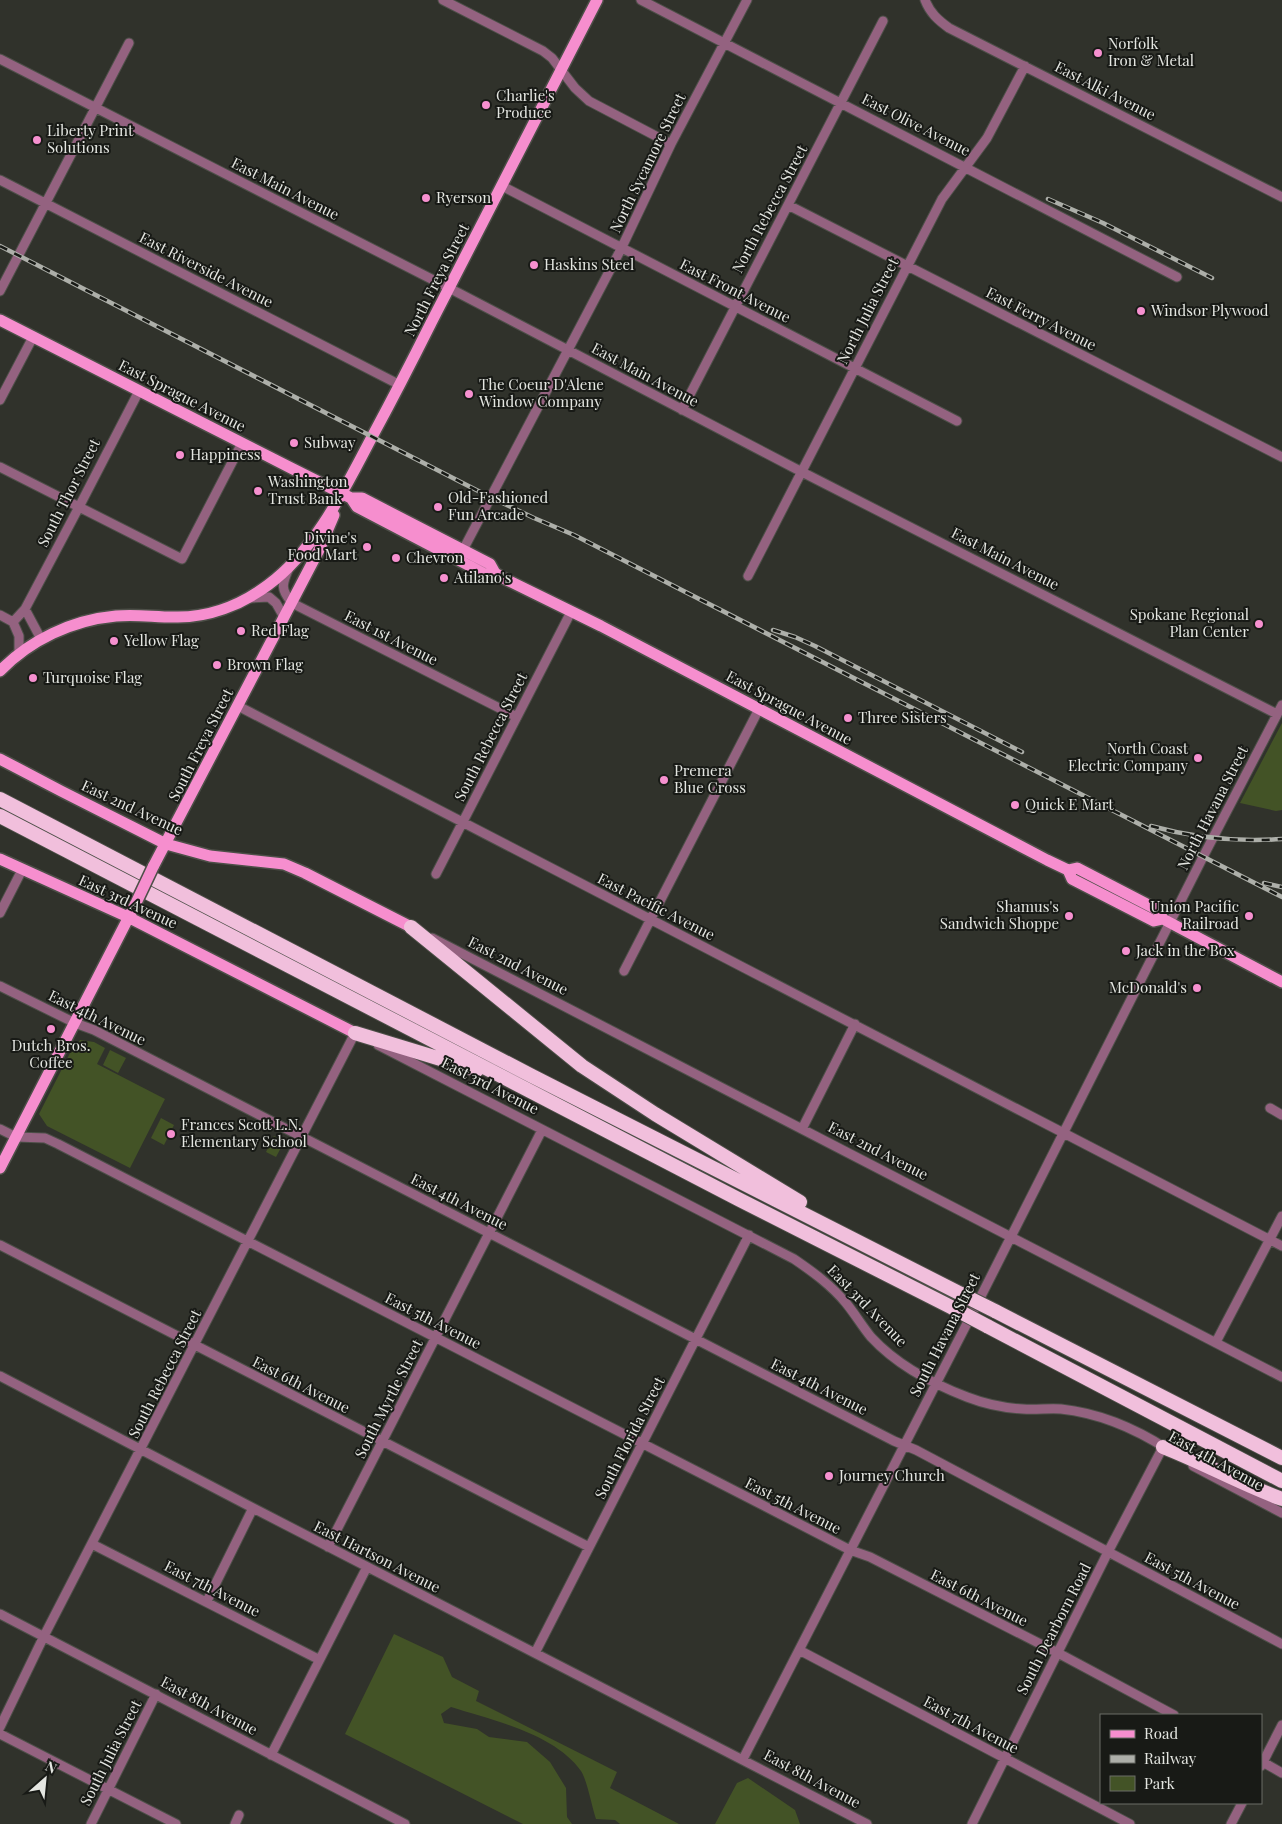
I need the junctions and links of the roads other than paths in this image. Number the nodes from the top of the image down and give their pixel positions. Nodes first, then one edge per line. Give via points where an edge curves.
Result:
1 (443, 0) edge
2 (598, 0) edge
3 (641, 0) edge
4 (747, 0) edge
5 (925, 0) edge
6 (883, 21) dead end
7 (129, 43) dead end
8 (725, 43) junction
9 (0, 59) edge
10 (1025, 66) junction
11 (560, 70) junction
12 (841, 102) junction
13 (96, 109) junction
14 (671, 144) junction
15 (965, 166) junction
16 (0, 180) edge
17 (502, 186) junction
18 (1282, 197) edge
19 (46, 204) junction
20 (788, 206) junction
21 (621, 249) junction
22 (907, 266) junction
23 (1177, 277) dead end
24 (449, 288) junction
25 (0, 291) edge
26 (735, 307) junction
27 (0, 320) edge
28 (33, 337) junction
29 (568, 350) junction
30 (854, 368) junction
31 (400, 385) junction
32 (139, 391) junction
33 (0, 400) edge
34 (682, 410) junction
35 (956, 421) dead end
36 (242, 443) junction
37 (1282, 457) edge
38 (0, 467) edge
39 (802, 472) junction
40 (346, 496) junction
41 (79, 508) junction
42 (463, 550) junction
43 (291, 564) junction
44 (496, 573) junction
45 (748, 576) dead end
46 (249, 598) junction
47 (292, 603) junction
48 (25, 609) junction
49 (571, 612) junction
50 (0, 615) edge
51 (284, 617) junction
52 (13, 622) junction
53 (41, 638) junction
54 (19, 654) junction
55 (0, 671) edge
56 (1282, 705) edge
57 (238, 706) junction
58 (759, 709) junction
59 (1277, 714) junction
60 (517, 717) junction
61 (0, 759) edge
62 (0, 799) edge
63 (0, 816) edge
64 (463, 822) junction
65 (166, 844) junction
66 (0, 859) edge
67 (22, 870) junction
68 (436, 874) dead end
69 (0, 913) edge
70 (128, 917) junction
71 (650, 919) junction
72 (1166, 921) junction
73 (411, 927) junction
74 (624, 970) dead end
75 (1282, 982) edge
76 (0, 986) edge
77 (75, 1024) junction
78 (855, 1024) junction
79 (355, 1033) junction
80 (510, 1080) junction
81 (1270, 1108) dead end
82 (1282, 1114) edge
83 (0, 1129) edge
84 (802, 1129) junction
85 (542, 1130) junction
86 (1063, 1132) junction
87 (16, 1137) junction
88 (302, 1138) junction
89 (0, 1168) edge
90 (1282, 1216) edge
91 (489, 1233) junction
92 (749, 1235) junction
93 (1010, 1236) junction
94 (1270, 1239) junction
95 (249, 1241) junction
96 (0, 1245) edge
97 (1282, 1246) edge
98 (924, 1274) junction
99 (436, 1338) junction
100 (696, 1339) junction
101 (1216, 1342) junction
102 (195, 1346) junction
103 (0, 1376) edge
104 (1282, 1377) edge
105 (936, 1382) junction
106 (383, 1442) junction
107 (643, 1445) junction
108 (903, 1446) junction
109 (1164, 1447) junction
110 (141, 1450) junction
111 (1282, 1458) edge
112 (1282, 1481) edge
113 (1282, 1498) edge
114 (253, 1508) junction
115 (1282, 1513) edge
116 (92, 1544) junction
117 (328, 1547) junction
118 (589, 1547) junction
119 (850, 1550) junction
120 (1108, 1552) junction
121 (367, 1567) junction
122 (207, 1601) junction
123 (0, 1614) edge
124 (44, 1636) junction
125 (1282, 1644) edge
126 (799, 1650) junction
127 (1058, 1653) junction
128 (535, 1654) junction
129 (318, 1659) junction
130 (156, 1694) junction
131 (1172, 1714) edge
132 (1282, 1725) edge
133 (0, 1727) edge
134 (0, 1734) edge
135 (271, 1754) junction
136 (743, 1759) junction
137 (1004, 1759) junction
138 (1262, 1761) edge
139 (1262, 1763) edge
140 (1282, 1773) edge
141 (108, 1789) junction
142 (1241, 1804) edge
143 (239, 1815) dead end
144 (90, 1824) edge
145 (176, 1824) edge
146 (235, 1824) edge
147 (405, 1824) edge
148 (867, 1824) edge
149 (972, 1824) edge
150 (1130, 1824) edge
151 (1231, 1824) edge

1 - 11 street via 543,51
2 - 11 main road, North Freya Street
3 - 8 street, East Olive Avenue
4 - 8 street, North Sycamore Street
5 - 10 street, East Alki Avenue via 936,18 949,28
6 - 12 street, North Rebecca Street
7 - 13 street
8 - 12 street, East Olive Avenue
8 - 14 street, North Sycamore Street
9 - 13 street, East Main Avenue
10 - 15 street, North Julia Street via 987,138
10 - 18 street, East Alki Avenue
11 - 14 street via 589,101
11 - 17 main road, North Freya Street
12 - 15 street, East Olive Avenue
12 - 20 street, North Rebecca Street
13 - 19 street
13 - 24 street, East Main Avenue
14 - 21 street, North Sycamore Street
15 - 22 street, North Julia Street via 942,199
15 - 23 street, East Olive Avenue
16 - 19 street, East Riverside Avenue
17 - 21 street, East Front Avenue
17 - 24 main road, North Freya Street
19 - 25 street
19 - 31 street, East Riverside Avenue
20 - 22 street, East Ferry Avenue
20 - 26 street, North Rebecca Street
21 - 26 street, East Front Avenue
21 - 29 street, North Sycamore Street
22 - 30 street, North Julia Street
22 - 37 street, East Ferry Avenue
24 - 29 street, East Main Avenue
24 - 31 main road, North Freya Street
26 - 30 street, East Front Avenue
26 - 34 street, North Rebecca Street
27 - 28 main road, East Sprague Avenue
28 - 32 main road, East Sprague Avenue
28 - 33 street
29 - 34 street, East Main Avenue
29 - 42 street, North Sycamore Street
30 - 35 street, East Front Avenue
30 - 39 street, North Julia Street
31 - 40 main road, North Freya Street
32 - 36 main road, East Sprague Avenue
32 - 41 street, South Thor Street
34 - 39 street, East Main Avenue
36 - 40 main road, East Sprague Avenue
36 - 41 street via 182,559
38 - 41 street
39 - 45 street, North Julia Street
39 - 59 street, East Main Avenue
40 - 42 main road, East Sprague Avenue via 362,498
40 - 43 main road
40 - 44 main road, East Sprague Avenue via 357,507 485,574
40 - 47 main road, South Freya Street
41 - 48 street, South Thor Street
42 - 44 main road, East Sprague Avenue via 490,564
43 - 46 main road
43 - 47 street via 282,586
44 - 49 main road, East Sprague Avenue
46 - 51 street via 269,597
46 - 53 main road via 227,608 192,616 99,618
47 - 51 main road, South Freya Street
47 - 60 street, East 1st Avenue
48 - 52 street, South Thor Street
48 - 53 street
49 - 58 main road, East Sprague Avenue
49 - 60 street, South Rebecca Street
50 - 52 street
51 - 57 main road, South Freya Street
52 - 54 street via 19,636
53 - 54 main road
54 - 55 main road
56 - 59 street, North Havana Street
57 - 64 street, East Pacific Avenue
57 - 65 main road, South Freya Street
58 - 71 street
58 - 72 main road, East Sprague Avenue via 1068,870 1072,879 1092,890 1154,921
59 - 72 street, North Havana Street
60 - 64 street, South Rebecca Street
61 - 65 main road, East 2nd Avenue
62 - 98 highway via 515,1067
63 - 80 highway
64 - 68 street, South Rebecca Street
64 - 71 street, East Pacific Avenue
65 - 70 main road, South Freya Street, bridge
65 - 73 main road, East 2nd Avenue via 210,856 284,864
66 - 67 main road, East 3rd Avenue
67 - 69 street
67 - 70 main road, East 3rd Avenue
70 - 77 main road, South Freya Street
70 - 79 main road, East 3rd Avenue
71 - 74 street
71 - 78 street, East Pacific Avenue
72 - 75 main road, East Sprague Avenue
72 - 86 street, South Havana Street
73 - 84 street, East 2nd Avenue
73 - 98 highway via 582,1066 655,1114
76 - 77 street, East 4th Avenue
77 - 87 main road, South Freya Street
77 - 88 street, East 4th Avenue via 94,1030
78 - 84 street
78 - 86 street, East Pacific Avenue
79 - 80 highway
79 - 85 street, East 3rd Avenue
79 - 88 street, South Rebecca Street
80 - 112 highway, bridge
81 - 82 street
83 - 87 street, East 5th Avenue
84 - 93 street, East 2nd Avenue
85 - 91 street, South Myrtle Street
85 - 92 street, East 3rd Avenue
86 - 93 street, South Havana Street
86 - 94 street
87 - 89 main road, South Freya Street
87 - 95 street, East 5th Avenue via 45,1138
88 - 91 street, East 4th Avenue
88 - 95 street, South Rebecca Street
90 - 94 street
91 - 99 street, South Myrtle Street
91 - 100 street, East 4th Avenue
92 - 100 street, South Florida Street
92 - 105 street, East 3rd Avenue via 820,1277 885,1350
93 - 101 street
93 - 105 street, South Havana Street
94 - 97 street
94 - 101 street
95 - 99 street, East 5th Avenue
95 - 102 street, South Rebecca Street
96 - 102 street, East 6th Avenue
98 - 111 highway, bridge
99 - 106 street, South Myrtle Street
99 - 107 street, East 5th Avenue
100 - 107 street, South Florida Street
100 - 108 street, East 4th Avenue
101 - 104 street
102 - 106 street, East 6th Avenue
102 - 110 street, South Rebecca Street
103 - 110 street, East Hartson Avenue
105 - 108 street, South Havana Street
105 - 109 street, East 4th Avenue via 990,1404 1089,1413 1109,1419
106 - 117 street, South Myrtle Street
106 - 118 street, East 6th Avenue
107 - 118 street, South Florida Street
107 - 119 street, East 5th Avenue
108 - 119 street, South Havana Street
108 - 120 street, East 5th Avenue
109 - 113 highway via 1256,1490
109 - 115 street, East 4th Avenue via 1192,1466
109 - 120 street, South Dearborn Road
110 - 114 street, East Hartson Avenue
110 - 116 street, South Rebecca Street
114 - 117 street, East Hartson Avenue
114 - 122 street
116 - 122 street, East 7th Avenue
116 - 124 street, South Rebecca Street
117 - 121 street, East Hartson Avenue
118 - 128 street, South Florida Street
119 - 126 street, South Havana Street
119 - 127 street, East 6th Avenue via 870,1557
120 - 125 street, East 5th Avenue
120 - 127 street, South Dearborn Road
121 - 128 street, East Hartson Avenue
121 - 129 street
122 - 129 street, East 7th Avenue
123 - 124 street, East 8th Avenue
124 - 130 street, East 8th Avenue
124 - 133 street, South Rebecca Street
126 - 136 street, South Havana Street
126 - 137 street, East 7th Avenue
127 - 131 street, East 6th Avenue
127 - 137 street, South Dearborn Road
128 - 136 street, East Hartson Avenue
129 - 135 street
130 - 135 street, East 8th Avenue
130 - 141 street, South Julia Street
132 - 138 street
134 - 141 street
135 - 147 street, East 8th Avenue
136 - 148 street, East 8th Avenue
137 - 149 street, South Dearborn Road
137 - 150 street, East 7th Avenue
139 - 140 street
141 - 144 street, South Julia Street
141 - 145 street
142 - 151 street
143 - 146 street

